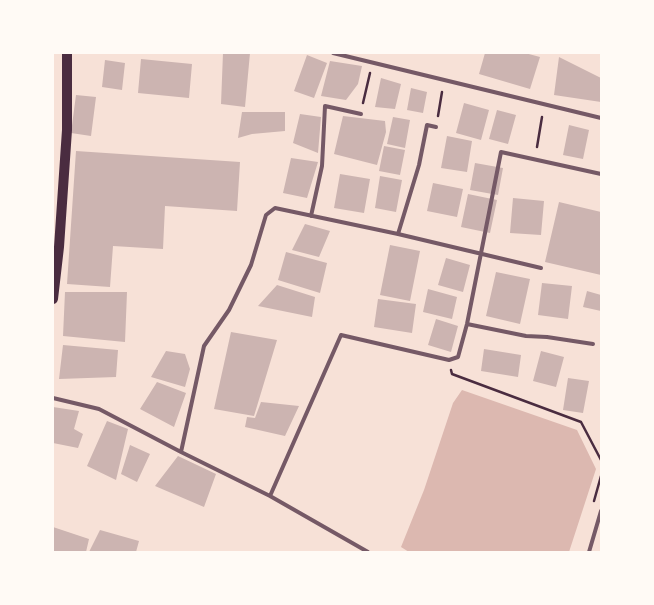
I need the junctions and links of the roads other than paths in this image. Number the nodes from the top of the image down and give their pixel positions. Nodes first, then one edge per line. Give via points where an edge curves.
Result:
1 (67, 53) edge
2 (333, 53) edge
3 (360, 114) dead end
4 (601, 118) edge
5 (436, 127) road end
6 (601, 174) edge
7 (311, 216) junction
8 (398, 234) junction
9 (481, 254) junction
10 (541, 268) dead end
11 (53, 299) edge
12 (467, 324) junction
13 (593, 344) dead end
14 (53, 398) edge
15 (181, 452) junction
16 (270, 496) junction
17 (601, 511) edge
18 (368, 552) edge
19 (589, 552) edge

1 - 11 main road via 67,130
2 - 4 street
3 - 7 street via 325,106 322,166
5 - 8 street via 427,125 419,165
6 - 9 street via 501,152
7 - 8 street
7 - 15 street via 275,208 266,215 251,265 229,310 204,346
8 - 9 street
9 - 10 street
9 - 12 street
12 - 13 street via 526,336
12 - 16 street via 458,357 449,360 341,335
14 - 15 street via 99,409
15 - 16 street
16 - 18 street
17 - 19 street

